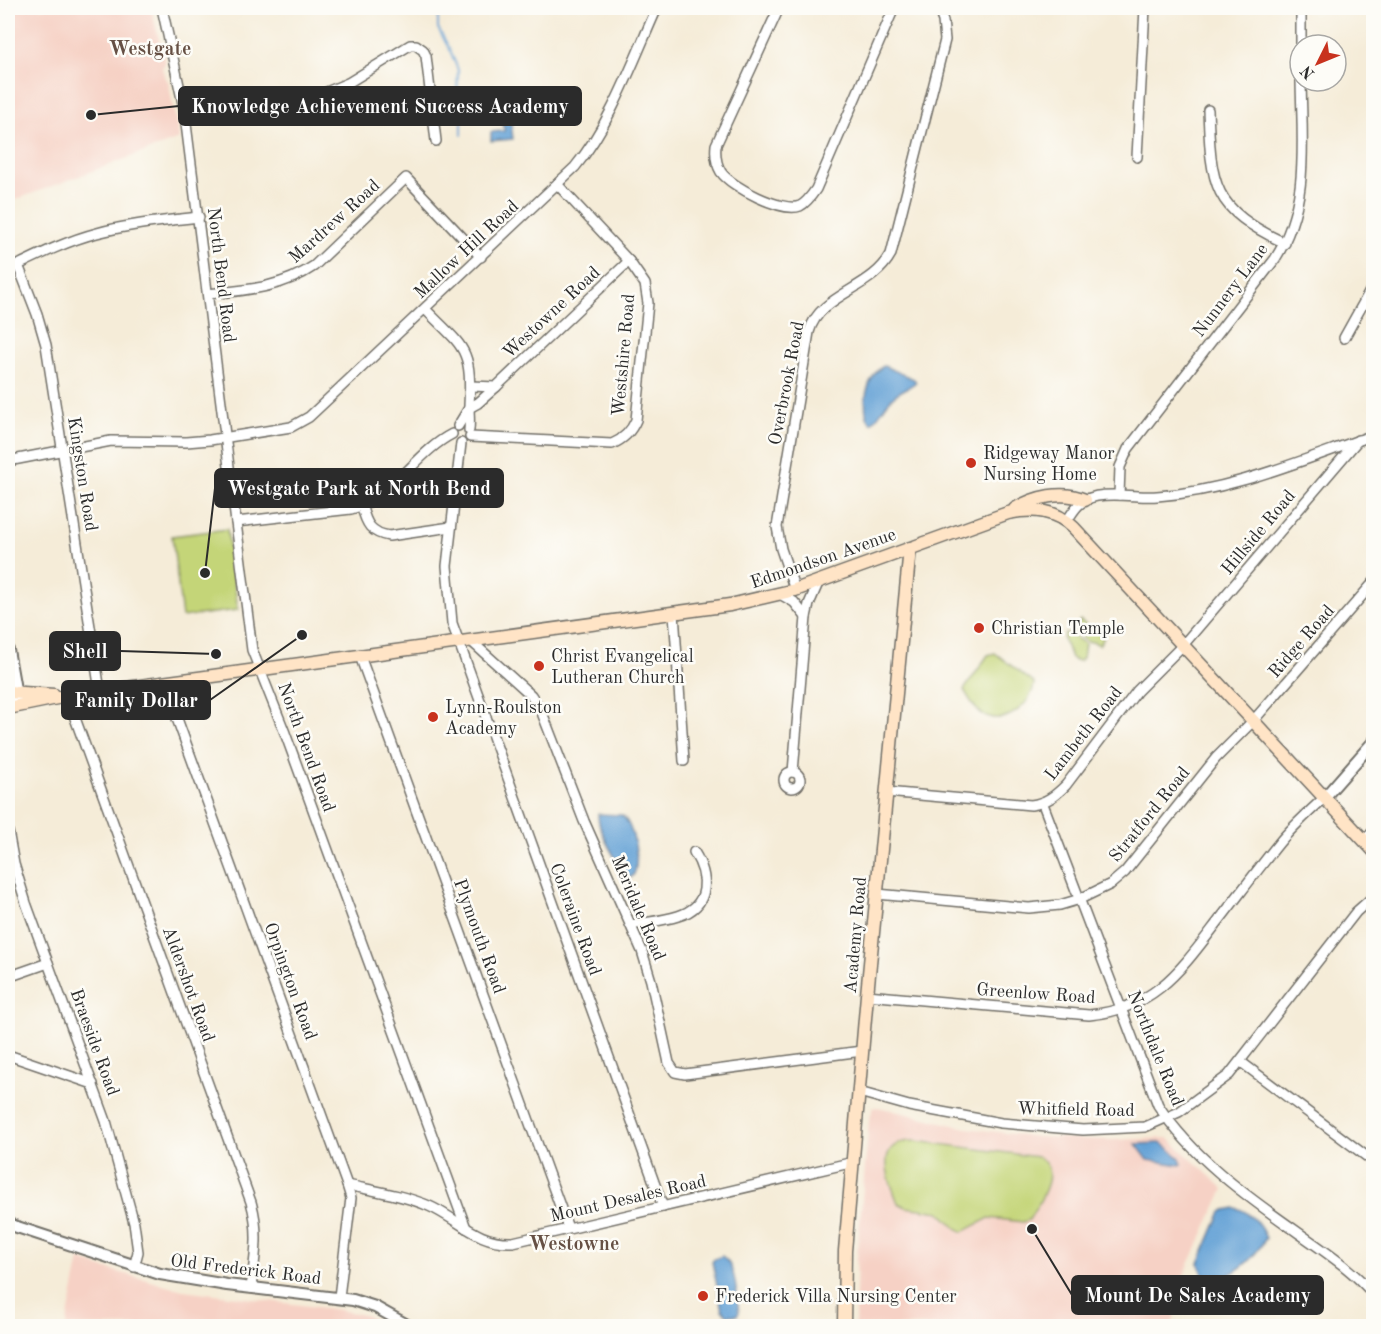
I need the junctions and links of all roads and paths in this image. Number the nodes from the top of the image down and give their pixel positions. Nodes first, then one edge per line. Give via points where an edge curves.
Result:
1 (162, 8) edge
2 (657, 8) edge
3 (779, 8) edge
4 (894, 8) edge
5 (938, 8) edge
6 (1145, 8) edge
7 (1301, 8) edge
8 (1301, 33) edge
9 (1301, 93) edge
10 (184, 108) junction
11 (1208, 110) dead end
12 (436, 141) dead end
13 (1137, 157) dead end
14 (558, 185) junction
15 (199, 217) junction
16 (1286, 243) junction
17 (481, 257) junction
18 (629, 261) junction
19 (18, 265) junction
20 (8, 270) edge
21 (1374, 284) edge
22 (208, 294) junction
23 (425, 309) junction
24 (1344, 338) dead end
25 (471, 386) junction
26 (496, 387) junction
27 (469, 408) junction
28 (455, 430) junction
29 (470, 433) junction
30 (1374, 435) edge
31 (226, 437) junction
32 (1358, 440) junction
33 (460, 443) junction
34 (63, 449) junction
35 (8, 461) edge
36 (1119, 495) junction
37 (1085, 500) junction
38 (362, 507) junction
39 (1008, 513) junction
40 (1067, 521) junction
41 (236, 522) junction
42 (451, 527) junction
43 (910, 548) junction
44 (819, 581) junction
45 (1374, 582) edge
46 (795, 590) junction
47 (780, 594) junction
48 (674, 613) junction
49 (806, 616) junction
50 (471, 641) junction
51 (458, 643) junction
52 (1183, 645) junction
53 (8, 650) edge
54 (360, 656) junction
55 (261, 670) junction
56 (164, 683) junction
57 (100, 691) junction
58 (12, 692) edge
59 (67, 696) junction
60 (13, 707) edge
61 (1253, 721) junction
62 (1374, 741) edge
63 (684, 761) dead end
64 (793, 772) dead end
65 (886, 792) junction
66 (1324, 798) junction
67 (1043, 804) junction
68 (8, 831) edge
69 (1374, 831) edge
70 (1364, 840) junction
71 (1374, 851) edge
72 (694, 852) dead end
73 (877, 894) junction
74 (1374, 896) edge
75 (1080, 899) junction
76 (631, 925) junction
77 (48, 963) junction
78 (8, 977) edge
79 (867, 995) junction
80 (1122, 1009) junction
81 (862, 1051) junction
82 (8, 1055) edge
83 (1241, 1062) junction
84 (93, 1084) junction
85 (859, 1092) junction
86 (1167, 1119) junction
87 (854, 1162) junction
88 (1374, 1162) edge
89 (347, 1185) junction
90 (663, 1207) junction
91 (8, 1224) edge
92 (466, 1228) junction
93 (568, 1228) junction
94 (134, 1267) junction
95 (251, 1288) junction
96 (1374, 1294) edge
97 (339, 1297) junction
98 (409, 1326) edge
99 (844, 1326) edge

1 - 10 street, North Bend Road
2 - 14 street, Mallow Hill Road via 594,141
3 - 4 street via 716,146 718,166 728,180 787,208 800,206 816,189
5 - 46 street, Overbrook Road via 945,40 891,254 881,270 821,310 809,332 777,527
6 - 13 street
7 - 8 street
9 - 16 street, Nunnery Lane via 1301,184
10 - 12 street via 310,99 416,45 426,56
10 - 15 street, North Bend Road
11 - 16 street via 1212,172 1221,195 1249,223
14 - 17 street, Mallow Hill Road
14 - 18 street, Westshire Road
15 - 19 street via 95,233
15 - 22 street, North Bend Road
16 - 36 street, Nunnery Lane via 1128,449 1120,467
17 - 22 street, Mardrew Road via 406,178 302,274 276,285
17 - 23 street, Mallow Hill Road
18 - 26 street, Westowne Road
18 - 29 street, Westshire Road via 645,284 648,303 638,413 633,428 612,444
19 - 20 street
19 - 34 street, Kingston Road via 46,345
21 - 24 street
22 - 31 street, North Bend Road
23 - 25 street via 464,350
23 - 31 street, Mallow Hill Road via 301,423
25 - 26 street
25 - 27 street
26 - 27 street, Westowne Road
27 - 28 street
27 - 29 street
28 - 29 street via 464,426
28 - 33 street via 455,441
28 - 38 street
29 - 33 street via 466,442
30 - 32 street
31 - 34 street, Mallow Hill Road via 186,442 111,441
31 - 41 street, North Bend Road
32 - 36 street via 1253,477 1190,492
32 - 52 street, Hillside Road
33 - 42 street, Coleraine Road
34 - 35 street, Mallow Hill Road
34 - 57 street, Kingston Road
36 - 37 street
37 - 39 main road via 1062,494 1025,503
37 - 40 street
38 - 41 street
38 - 42 street via 365,522 382,535
39 - 40 main road, Edmondson Avenue via 1042,511
39 - 43 main road, Edmondson Avenue
40 - 52 main road, Edmondson Avenue
41 - 55 street, North Bend Road via 252,650
42 - 51 street, Coleraine Road via 448,587
43 - 44 main road, Edmondson Avenue
43 - 65 main road, Academy Road
44 - 46 main road, Edmondson Avenue
44 - 49 street
45 - 61 street, Ridge Road
46 - 47 main road, Edmondson Avenue
47 - 48 main road, Edmondson Avenue
47 - 49 street
48 - 50 main road, Edmondson Avenue
48 - 63 street
49 - 64 street
50 - 51 main road, Edmondson Avenue
50 - 76 street, Meridale Road via 531,695 541,710 584,821
51 - 54 main road, Edmondson Avenue
51 - 90 street, Coleraine Road
52 - 61 main road, Edmondson Avenue
52 - 67 street, Lambeth Road via 1137,691 1066,785
53 - 58 street
54 - 55 main road, Edmondson Avenue
54 - 93 street, Plymouth Road
55 - 56 main road, Edmondson Avenue
55 - 92 street, North Bend Road
56 - 57 main road, Edmondson Avenue
56 - 89 street, Orpington Road
57 - 59 main road, Edmondson Avenue
58 - 59 main road, Edmondson Avenue
58 - 60 street
59 - 60 main road, Edmondson Avenue
59 - 95 street, Aldershot Road via 251,1202 258,1234
61 - 66 main road, Edmondson Avenue
61 - 75 street, Stratford Road via 1216,758 1125,872 1111,884
62 - 66 street
65 - 67 street, Lambeth Road
65 - 73 main road, Academy Road
66 - 70 main road, Edmondson Avenue
66 - 80 street, Greenlow Road via 1281,840 1180,971 1142,1001
67 - 75 street, Northdale Road
68 - 77 street, Braeside Road via 14,864
69 - 70 street
70 - 71 main road, Edmondson Avenue
72 - 76 street via 702,865 706,885 699,901 677,917
73 - 75 street, Stratford Road via 1029,908
73 - 79 main road, Academy Road
74 - 83 street, Whitfield Road via 1356,912
75 - 80 street, Northdale Road
76 - 81 street, Meridale Road via 647,964 669,1063 675,1072 685,1074
77 - 78 street
77 - 84 street, Braeside Road
79 - 80 street, Greenlow Road via 1067,1015 1098,1015
79 - 81 main road, Academy Road
80 - 86 street, Northdale Road via 1158,1105
81 - 85 main road, Academy Road
82 - 84 street
83 - 86 street, Whitfield Road via 1210,1090
83 - 88 street
84 - 94 street, Braeside Road via 135,1223 138,1252
85 - 86 street, Whitfield Road via 1001,1124 1118,1130
85 - 87 main road, Academy Road
86 - 96 street, Northdale Road via 1219,1171 1348,1267
87 - 90 street, Mount Desales Road
87 - 99 main road, Academy Road via 845,1251
89 - 92 street, Mount Desales Road via 416,1201
89 - 97 street, Orpington Road via 351,1198
90 - 93 street, Mount Desales Road
91 - 94 street, Old Frederick Road
92 - 93 street, Mount Desales Road via 500,1243
94 - 95 street, Old Frederick Road via 188,1280
95 - 97 street, Old Frederick Road
97 - 98 street, Old Frederick Road via 375,1307

